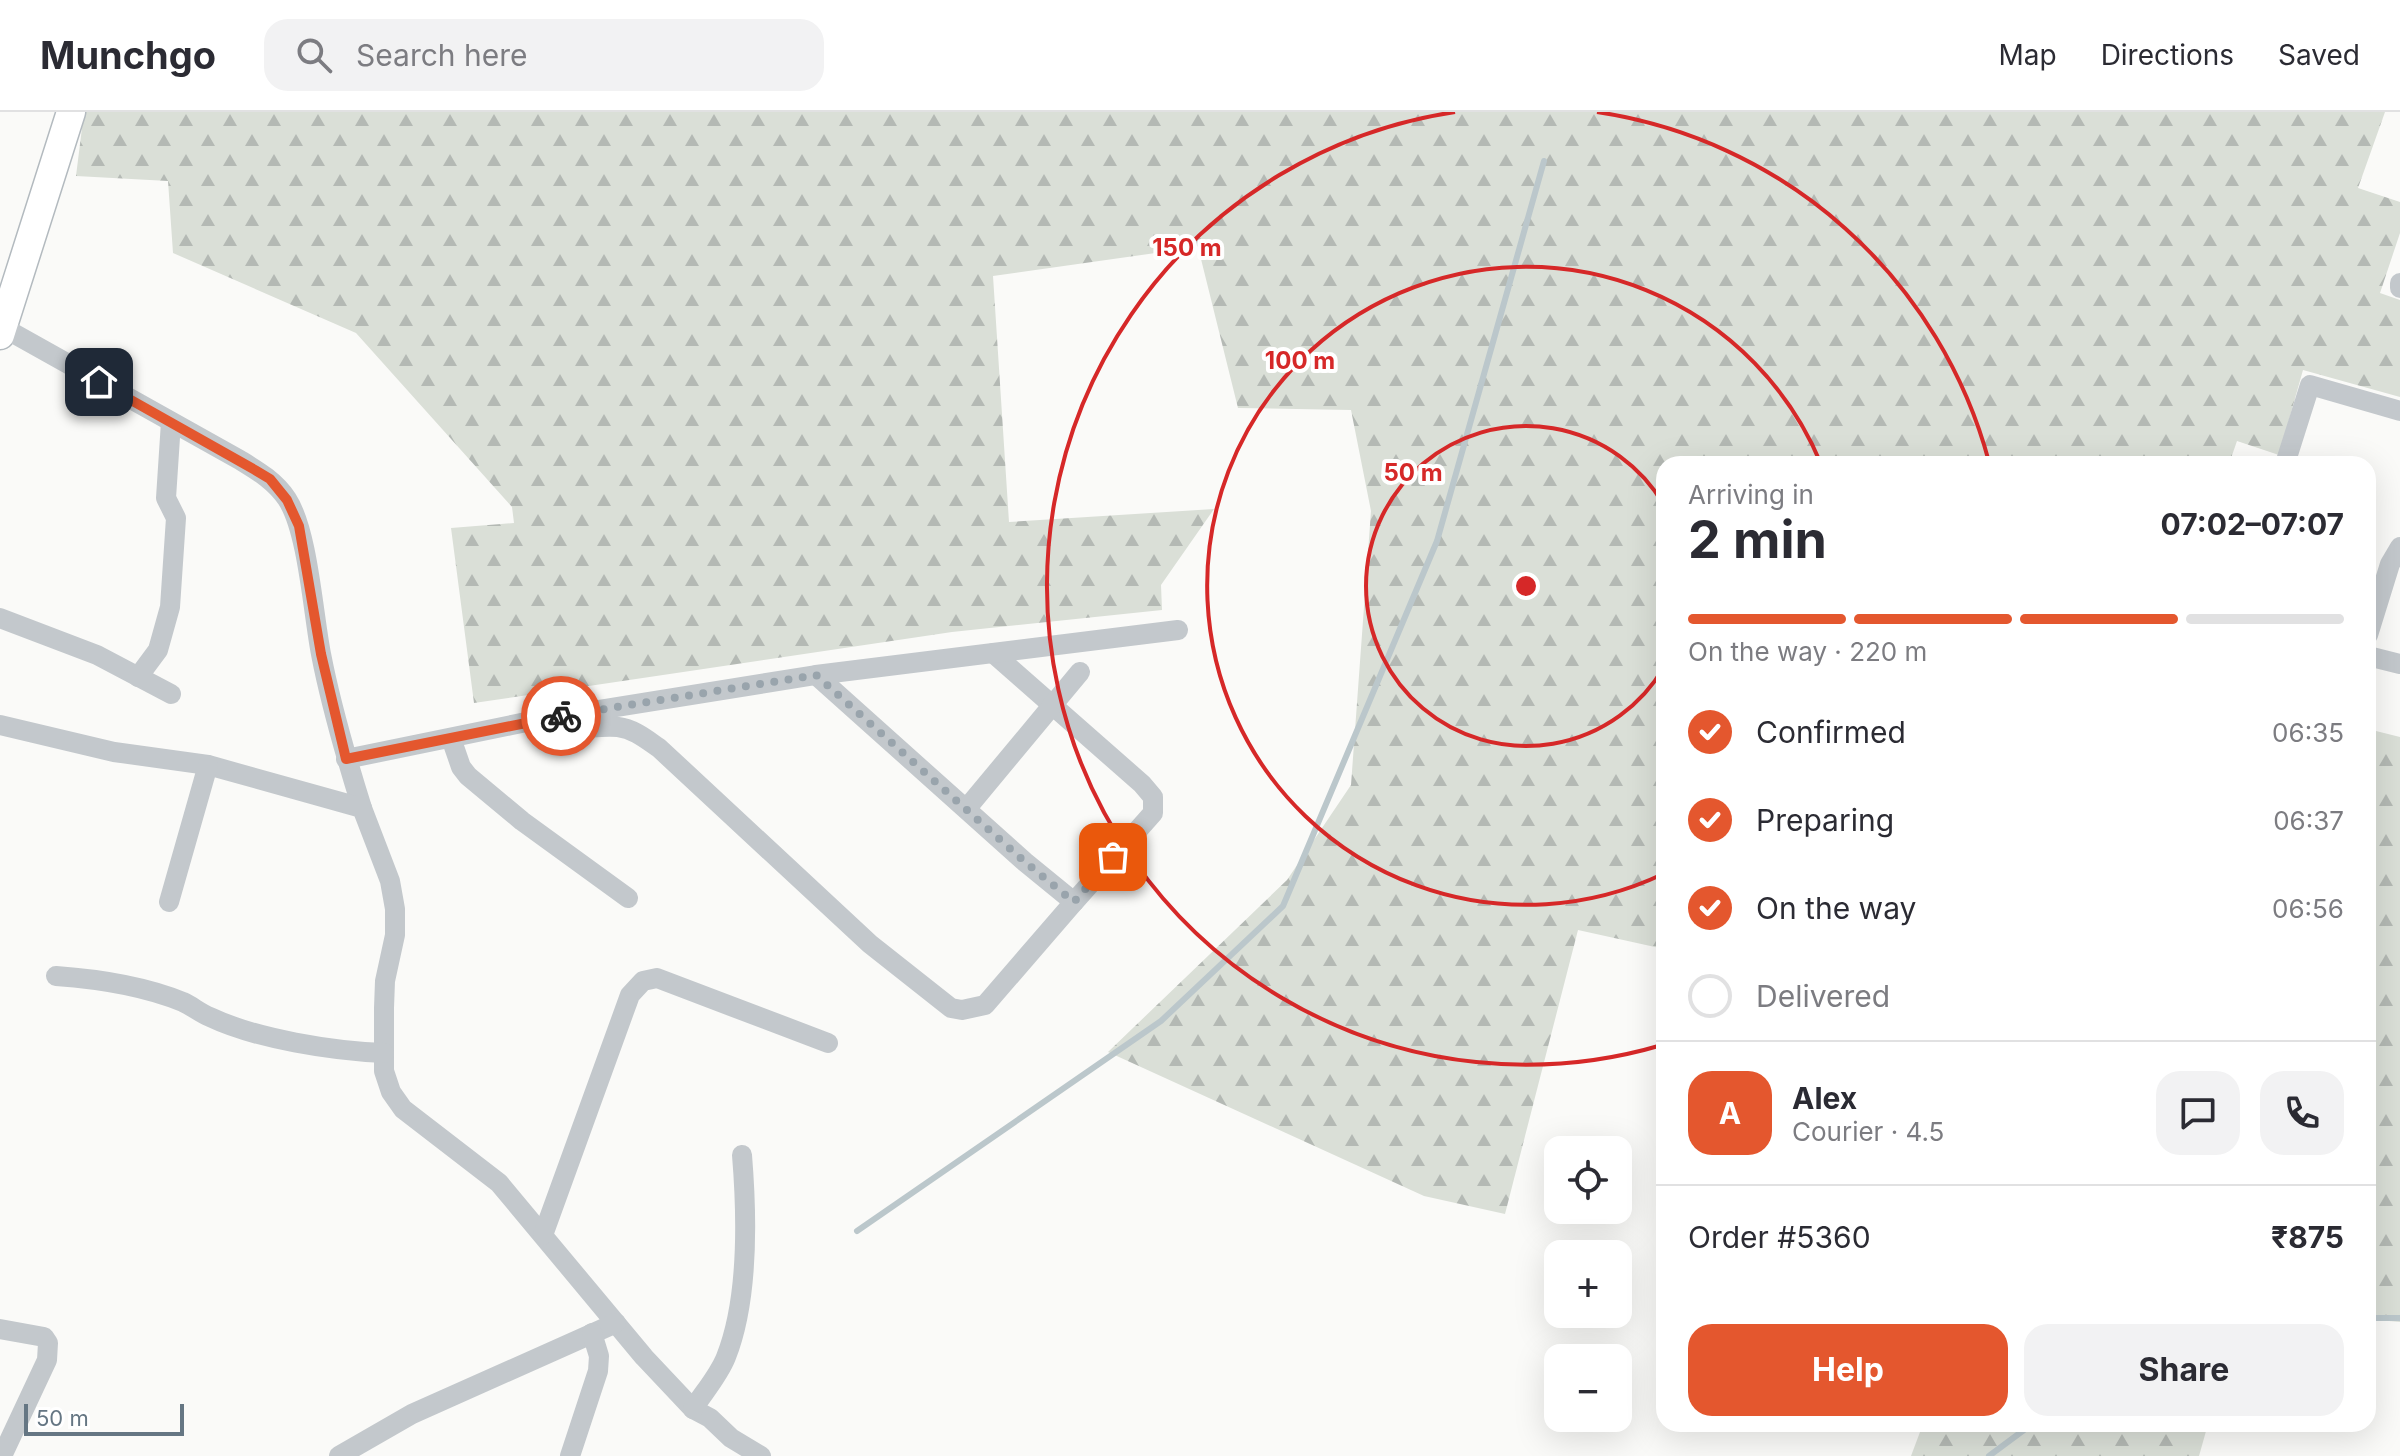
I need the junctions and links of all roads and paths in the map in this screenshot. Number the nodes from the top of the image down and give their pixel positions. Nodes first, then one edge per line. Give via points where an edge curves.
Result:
1 (71, 112) edge
2 (3, 323) edge
3 (2400, 411) edge
4 (171, 422) junction
5 (2288, 456) edge
6 (2400, 547) edge
7 (2376, 609) edge
8 (0, 618) edge
9 (1178, 630) dead end
10 (993, 653) junction
11 (2376, 658) edge
12 (2400, 664) edge
13 (1080, 672) dead end
14 (816, 675) junction
15 (138, 677) junction
16 (171, 694) dead end
17 (1054, 707) junction
18 (536, 720) junction
19 (0, 725) edge
20 (451, 738) junction
21 (346, 759) junction
22 (208, 765) junction
23 (362, 808) junction
24 (967, 808) junction
25 (628, 898) dead end
26 (169, 902) dead end
27 (1074, 902) junction
28 (56, 976) dead end
29 (828, 1043) dead end
30 (384, 1053) junction
31 (742, 1155) dead end
32 (543, 1235) junction
33 (616, 1323) junction
34 (0, 1329) edge
35 (592, 1333) junction
36 (693, 1409) junction
37 (729, 1447) edge
38 (344, 1455) edge
39 (2, 1456) edge
40 (570, 1456) edge
41 (761, 1456) edge

1 - 2 main road
2 - 4 street
3 - 5 street via 2310,385
4 - 15 street via 166,498 176,518 170,607 158,650
4 - 21 street via 270,479 287,500 299,526
6 - 7 street
8 - 15 street via 97,655
9 - 10 street
10 - 14 street
10 - 17 street
11 - 12 street
13 - 17 street
14 - 18 street
14 - 24 street
15 - 16 street
17 - 24 street
17 - 27 street via 1142,784 1155,803 1153,813
18 - 20 street
18 - 27 street via 561,729 619,727 659,748 870,944 951,1008 985,1005
19 - 22 street via 114,752
20 - 21 street
20 - 25 street via 468,776
21 - 23 street
22 - 23 street
22 - 26 street
23 - 30 street via 395,909 385,981
24 - 27 street
28 - 30 street via 158,993 274,1038
29 - 32 street via 657,978 643,981 630,995
30 - 32 street via 391,1092 403,1109 499,1183
31 - 36 street via 744,1236 737,1317 725,1358
32 - 33 street
33 - 35 street
33 - 36 street
34 - 39 street via 44,1337 48,1348
35 - 38 street via 412,1414
35 - 40 street via 598,1371
36 - 37 street via 710,1418
37 - 41 street

